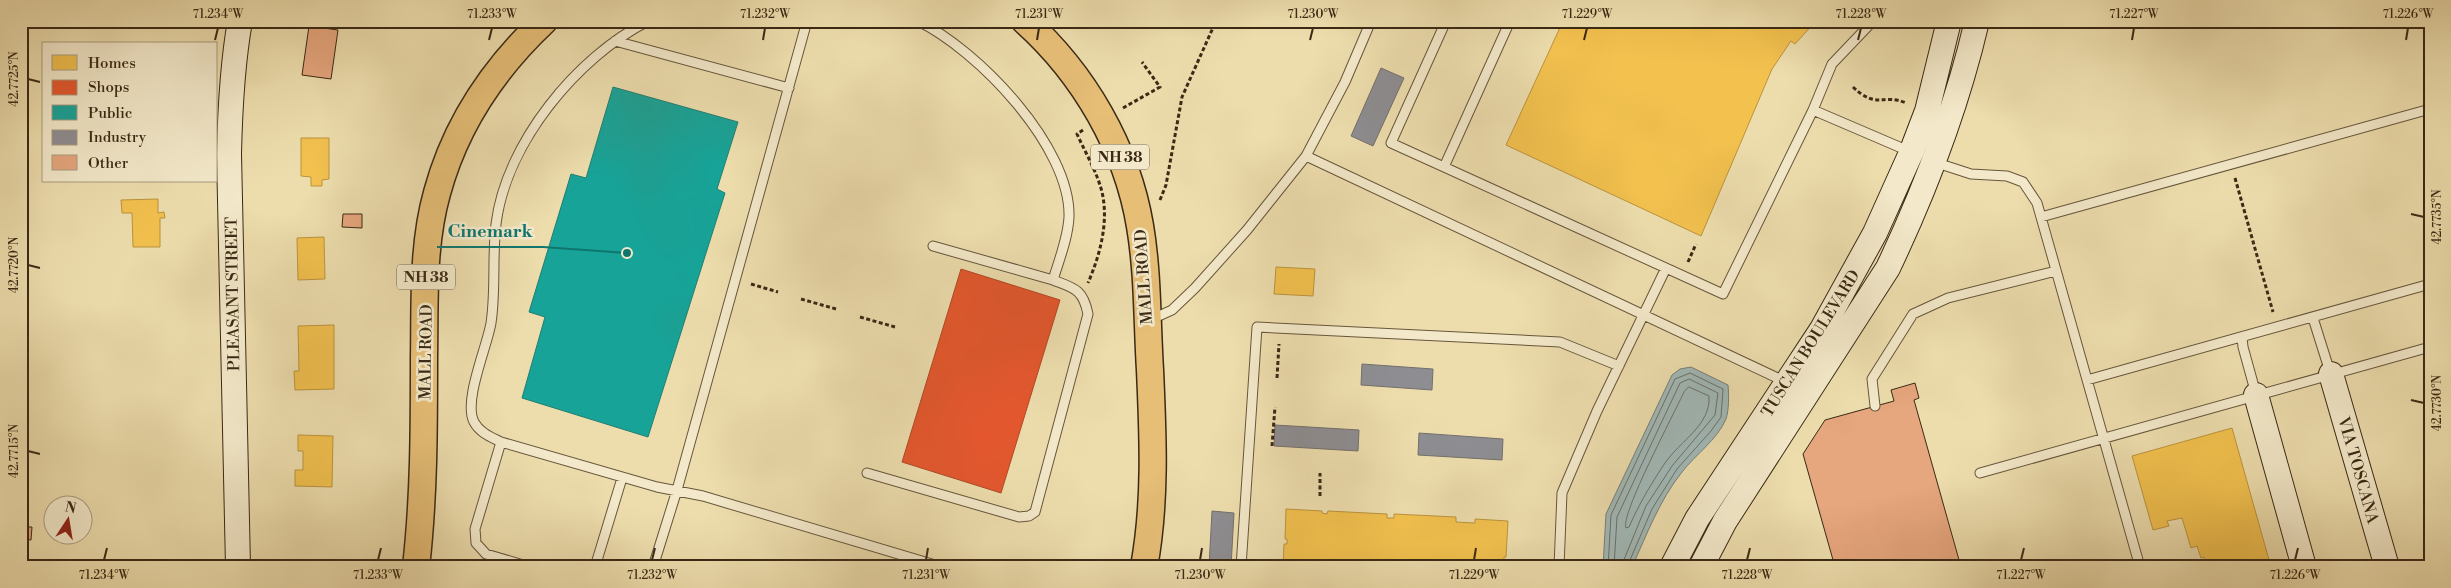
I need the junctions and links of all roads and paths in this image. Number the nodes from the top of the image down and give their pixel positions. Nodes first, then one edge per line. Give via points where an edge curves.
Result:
1 (240, 21) edge
2 (544, 21) edge
3 (648, 21) edge
4 (807, 21) edge
5 (918, 21) edge
6 (1025, 21) edge
7 (1216, 21) edge
8 (1371, 21) edge
9 (1446, 21) edge
10 (1510, 21) edge
11 (1873, 21) edge
12 (1949, 21) edge
13 (1977, 21) edge
14 (615, 41) junction
15 (1142, 62) dead end
16 (789, 88) junction
17 (1853, 88) dead end
18 (1122, 109) dead end
19 (2430, 109) edge
20 (1813, 110) junction
21 (1927, 111) junction
22 (1088, 128) dead end
23 (1306, 156) junction
24 (1923, 157) junction
25 (2231, 164) junction
26 (1444, 167) junction
27 (1160, 201) dead end
28 (2041, 217) junction
29 (1696, 244) dead end
30 (933, 246) dead end
31 (1688, 263) dead end
32 (1666, 268) junction
33 (2056, 271) junction
34 (1053, 280) junction
35 (751, 284) dead end
36 (2430, 284) edge
37 (778, 292) dead end
38 (1083, 295) junction
39 (801, 299) dead end
40 (836, 310) dead end
41 (1643, 316) junction
42 (860, 317) dead end
43 (2313, 318) junction
44 (1147, 321) junction
45 (895, 327) dead end
46 (2277, 327) junction
47 (2242, 337) junction
48 (1279, 340) dead end
49 (2430, 347) edge
50 (1619, 366) junction
51 (2331, 374) junction
52 (1277, 378) dead end
53 (2087, 380) junction
54 (1796, 388) junction
55 (2256, 395) junction
56 (1875, 406) dead end
57 (1275, 407) dead end
58 (2104, 438) junction
59 (501, 442) junction
60 (1272, 446) dead end
61 (868, 473) dead end
62 (1320, 473) dead end
63 (1980, 473) dead end
64 (622, 478) junction
65 (677, 490) junction
66 (1320, 496) dead end
67 (238, 567) edge
68 (416, 567) edge
69 (530, 567) edge
70 (595, 567) edge
71 (653, 567) edge
72 (942, 567) edge
73 (1144, 567) edge
74 (1242, 567) edge
75 (1559, 567) edge
76 (1672, 567) edge
77 (1701, 567) edge
78 (2140, 567) edge
79 (2304, 567) edge
80 (2387, 567) edge

1 - 67 main road, PLEASANT STREET via 234,53 228,154
2 - 68 main road, MALL ROAD / NH 38 via 510,56 473,108 448,160 437,193 426,257 424,472
3 - 14 lane
4 - 16 lane
5 - 34 lane via 963,50 1010,96 1028,119 1059,172 1069,217
6 - 44 main road, MALL ROAD / NH 38 via 1084,88 1124,166 1140,227
7 - 27 path via 1182,97 1166,185
8 - 23 lane via 1345,82
9 - 26 lane via 1391,143
10 - 26 lane
11 - 20 lane via 1832,64
12 - 21 main road, TUSCAN BOULEVARD
13 - 24 main road, TUSCAN BOULEVARD via 1964,76
14 - 16 lane
14 - 59 lane via 559,94 536,124 505,189 496,224 491,324 470,407 474,422 483,433
15 - 18 path via 1160,87
16 - 65 lane
17 - 21 path via 1873,101 1900,100
19 - 25 lane
20 - 24 lane
20 - 32 lane via 1723,294
21 - 24 main road, TUSCAN BOULEVARD
22 - 38 path via 1077,134 1102,190 1105,214 1097,258
23 - 41 lane
23 - 44 lane via 1248,230 1195,288 1172,310
24 - 28 lane via 1971,174 2006,176 2023,182 2037,203
24 - 54 main road, TUSCAN BOULEVARD via 1875,233
25 - 28 lane
25 - 46 path
26 - 32 lane
28 - 33 lane
29 - 31 path
30 - 34 lane
32 - 41 lane
33 - 53 lane
33 - 56 lane via 1948,298 1913,314 1872,379
34 - 38 lane
35 - 37 path
36 - 43 lane
38 - 61 lane via 1088,314 1035,512 1018,517
39 - 40 path
41 - 50 lane
41 - 54 lane
42 - 45 path
43 - 46 lane
43 - 51 lane
44 - 73 main road, MALL ROAD / NH 38 via 1152,487
46 - 47 lane
47 - 53 lane
47 - 55 lane
48 - 52 path
49 - 51 lane
50 - 74 lane via 1560,342 1258,327
50 - 75 lane via 1562,493
51 - 55 lane
51 - 80 main road, VIA TOSCANA
53 - 58 lane
54 - 76 main road, TUSCAN BOULEVARD via 1697,519
54 - 77 main road, TUSCAN BOULEVARD
55 - 58 lane
55 - 79 main road
57 - 60 path
58 - 63 lane
58 - 78 lane
59 - 64 lane
59 - 69 lane via 475,529 476,543 486,554
62 - 66 path
64 - 65 lane
64 - 70 lane
65 - 71 lane
65 - 72 lane

